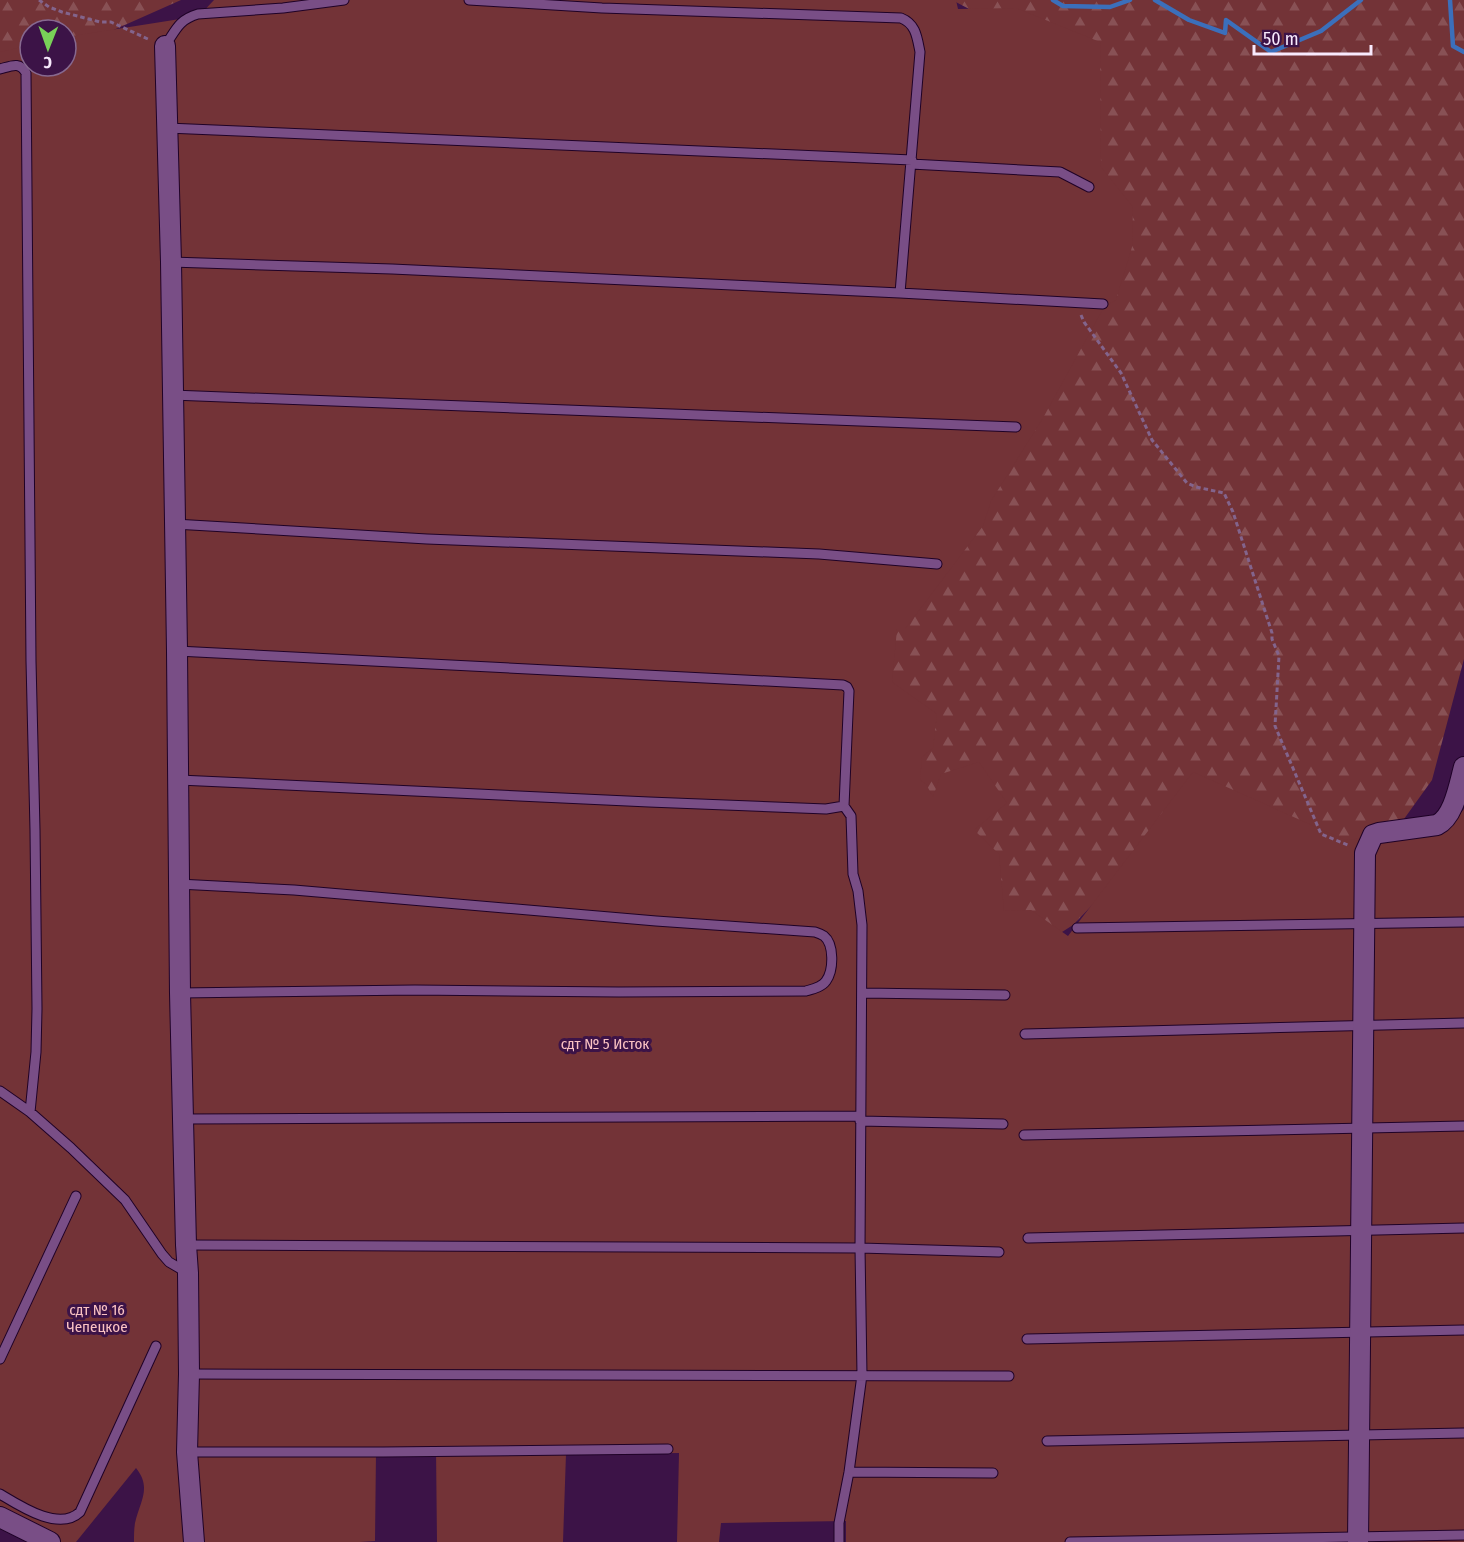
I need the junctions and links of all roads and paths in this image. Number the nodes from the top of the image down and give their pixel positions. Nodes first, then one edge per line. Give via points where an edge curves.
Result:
1 (39, 0) edge
2 (344, 0) edge
3 (469, 0) edge
4 (165, 46) junction
5 (0, 69) edge
6 (167, 128) junction
7 (911, 162) junction
8 (1089, 187) dead end
9 (171, 262) junction
10 (900, 293) junction
11 (1078, 303) junction
12 (1103, 304) dead end
13 (172, 395) junction
14 (1016, 427) dead end
15 (174, 524) junction
16 (937, 564) dead end
17 (177, 651) junction
18 (1464, 767) edge
19 (178, 780) junction
20 (844, 806) junction
21 (1365, 853) junction
22 (178, 884) junction
23 (1464, 922) edge
24 (1365, 924) junction
25 (1077, 928) dead end
26 (180, 993) junction
27 (862, 993) junction
28 (1005, 995) dead end
29 (1464, 1023) edge
30 (1362, 1026) junction
31 (1025, 1034) dead end
32 (0, 1091) edge
33 (30, 1112) junction
34 (182, 1119) junction
35 (860, 1119) junction
36 (1003, 1124) dead end
37 (1464, 1126) edge
38 (1362, 1128) junction
39 (1024, 1135) dead end
40 (76, 1196) dead end
41 (1464, 1228) edge
42 (1361, 1230) junction
43 (1028, 1238) dead end
44 (186, 1245) junction
45 (860, 1248) junction
46 (999, 1252) dead end
47 (188, 1273) junction
48 (1464, 1330) edge
49 (1360, 1333) junction
50 (1027, 1339) dead end
51 (156, 1346) dead end
52 (0, 1359) edge
53 (189, 1374) junction
54 (862, 1375) junction
55 (1009, 1376) dead end
56 (1464, 1433) edge
57 (1359, 1436) junction
58 (1047, 1441) dead end
59 (668, 1449) dead end
60 (186, 1452) junction
61 (849, 1472) junction
62 (993, 1473) dead end
63 (0, 1494) edge
64 (0, 1517) edge
65 (1464, 1536) edge
66 (1358, 1540) edge
67 (50, 1542) edge
68 (194, 1542) edge
69 (839, 1542) edge
70 (1070, 1542) edge

1 - 4 path via 62,12 111,22
2 - 4 lane via 189,16
3 - 7 lane via 901,18 914,27 920,52
4 - 6 street
5 - 33 lane via 17,65 26,73 37,997
6 - 7 lane
6 - 9 street
7 - 8 lane via 1060,172
7 - 10 lane
9 - 10 lane
9 - 13 street
10 - 11 lane
11 - 12 lane
11 - 21 path via 1084,322 1121,374 1152,440 1187,483 1224,493 1279,656 1275,726 1321,834
13 - 14 lane
13 - 15 street
15 - 16 lane via 427,539 819,554
15 - 17 street
17 - 19 street
17 - 20 lane via 843,685 849,691
18 - 21 street via 1443,823 1373,835
19 - 20 lane via 826,809
19 - 22 street
20 - 27 lane via 850,816 853,874 862,925
21 - 24 street
22 - 26 street
22 - 26 lane via 815,932 824,936 832,952 827,981 806,991
23 - 24 lane
24 - 25 lane
24 - 30 street
26 - 34 street
27 - 28 lane
27 - 35 lane
29 - 30 lane
30 - 31 lane
30 - 38 street
32 - 33 lane
33 - 47 lane via 125,1200 162,1254
34 - 35 lane
34 - 44 street
35 - 36 lane
35 - 45 lane
37 - 38 lane
38 - 39 lane
38 - 42 street
40 - 52 lane
41 - 42 lane
42 - 43 lane
42 - 49 street
44 - 45 lane
44 - 47 street
45 - 46 lane
45 - 54 lane
47 - 53 street
48 - 49 lane
49 - 50 lane
49 - 57 street
51 - 63 lane via 74,1518 38,1515
53 - 54 lane
53 - 60 street
54 - 55 lane
54 - 61 lane
56 - 57 lane
57 - 58 lane
57 - 66 street
59 - 60 lane
60 - 68 street
61 - 62 lane
61 - 69 lane
64 - 67 street
65 - 66 lane
66 - 70 lane

